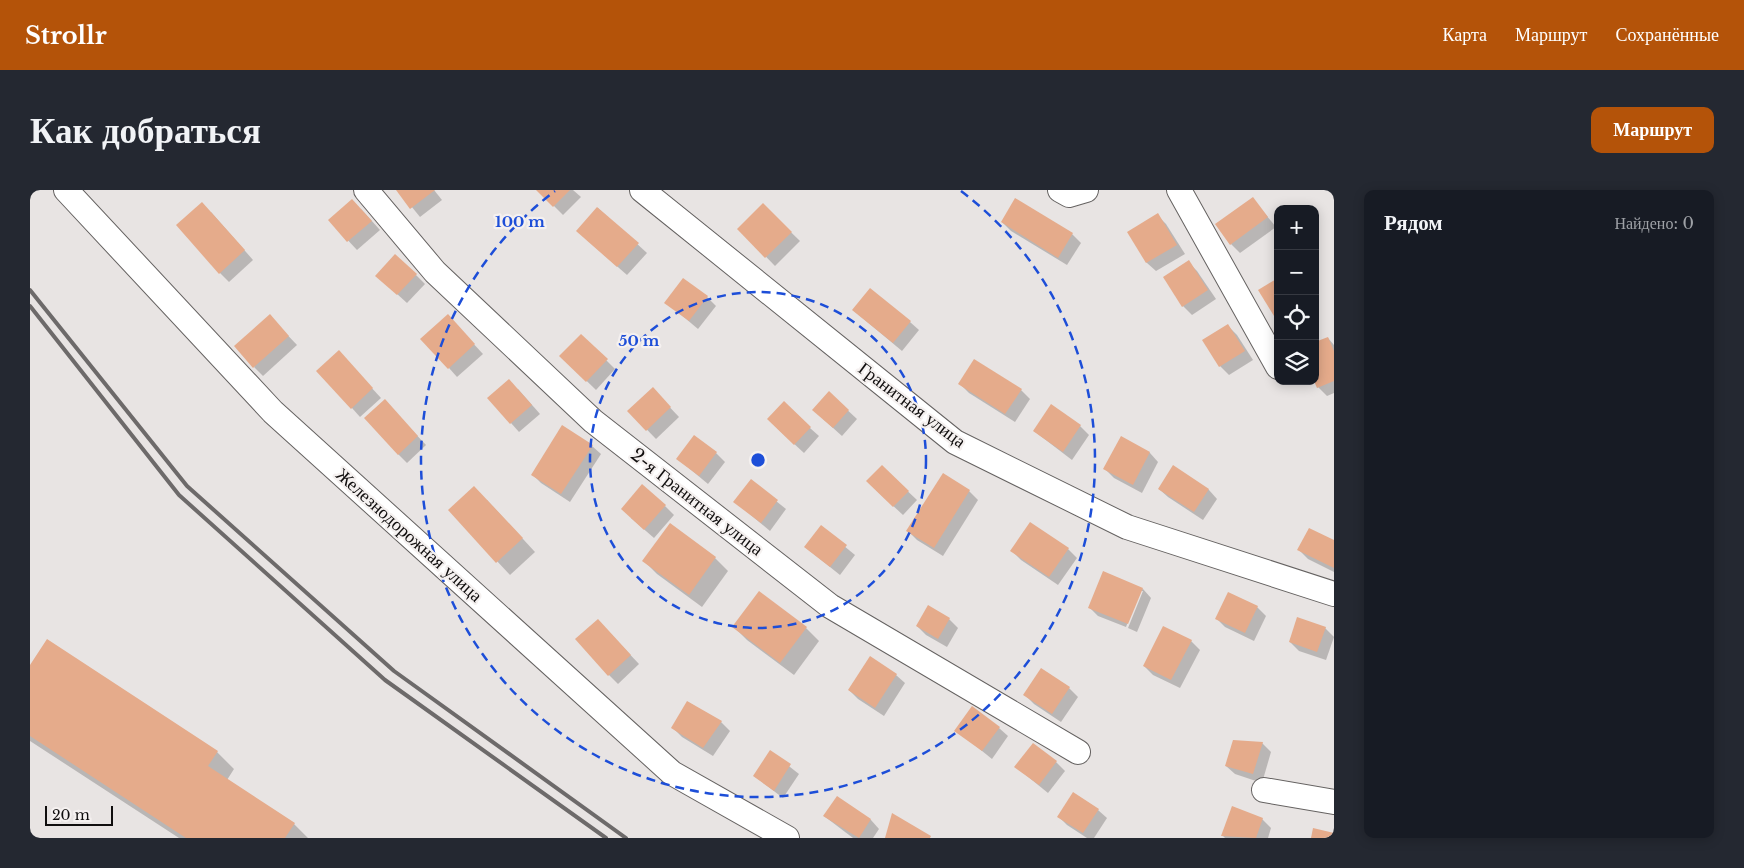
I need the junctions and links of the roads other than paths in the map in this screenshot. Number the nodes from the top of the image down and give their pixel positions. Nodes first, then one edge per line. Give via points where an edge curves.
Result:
1 (66, 190) edge
2 (366, 190) edge
3 (642, 190) edge
4 (1060, 190) edge
5 (1086, 190) edge
6 (1179, 190) edge
7 (1274, 360) edge
8 (1334, 594) edge
9 (1078, 752) dead end
10 (1264, 790) dead end
11 (1334, 802) edge
12 (787, 838) edge

1 - 12 street, Железнодорожная улица via 273,412 672,773
2 - 9 street, 2-я Гранитная улица via 435,272 593,421 830,606
3 - 8 street, Гранитная улица via 955,442 1127,527
4 - 5 street via 1069,195
6 - 7 street
10 - 11 street

